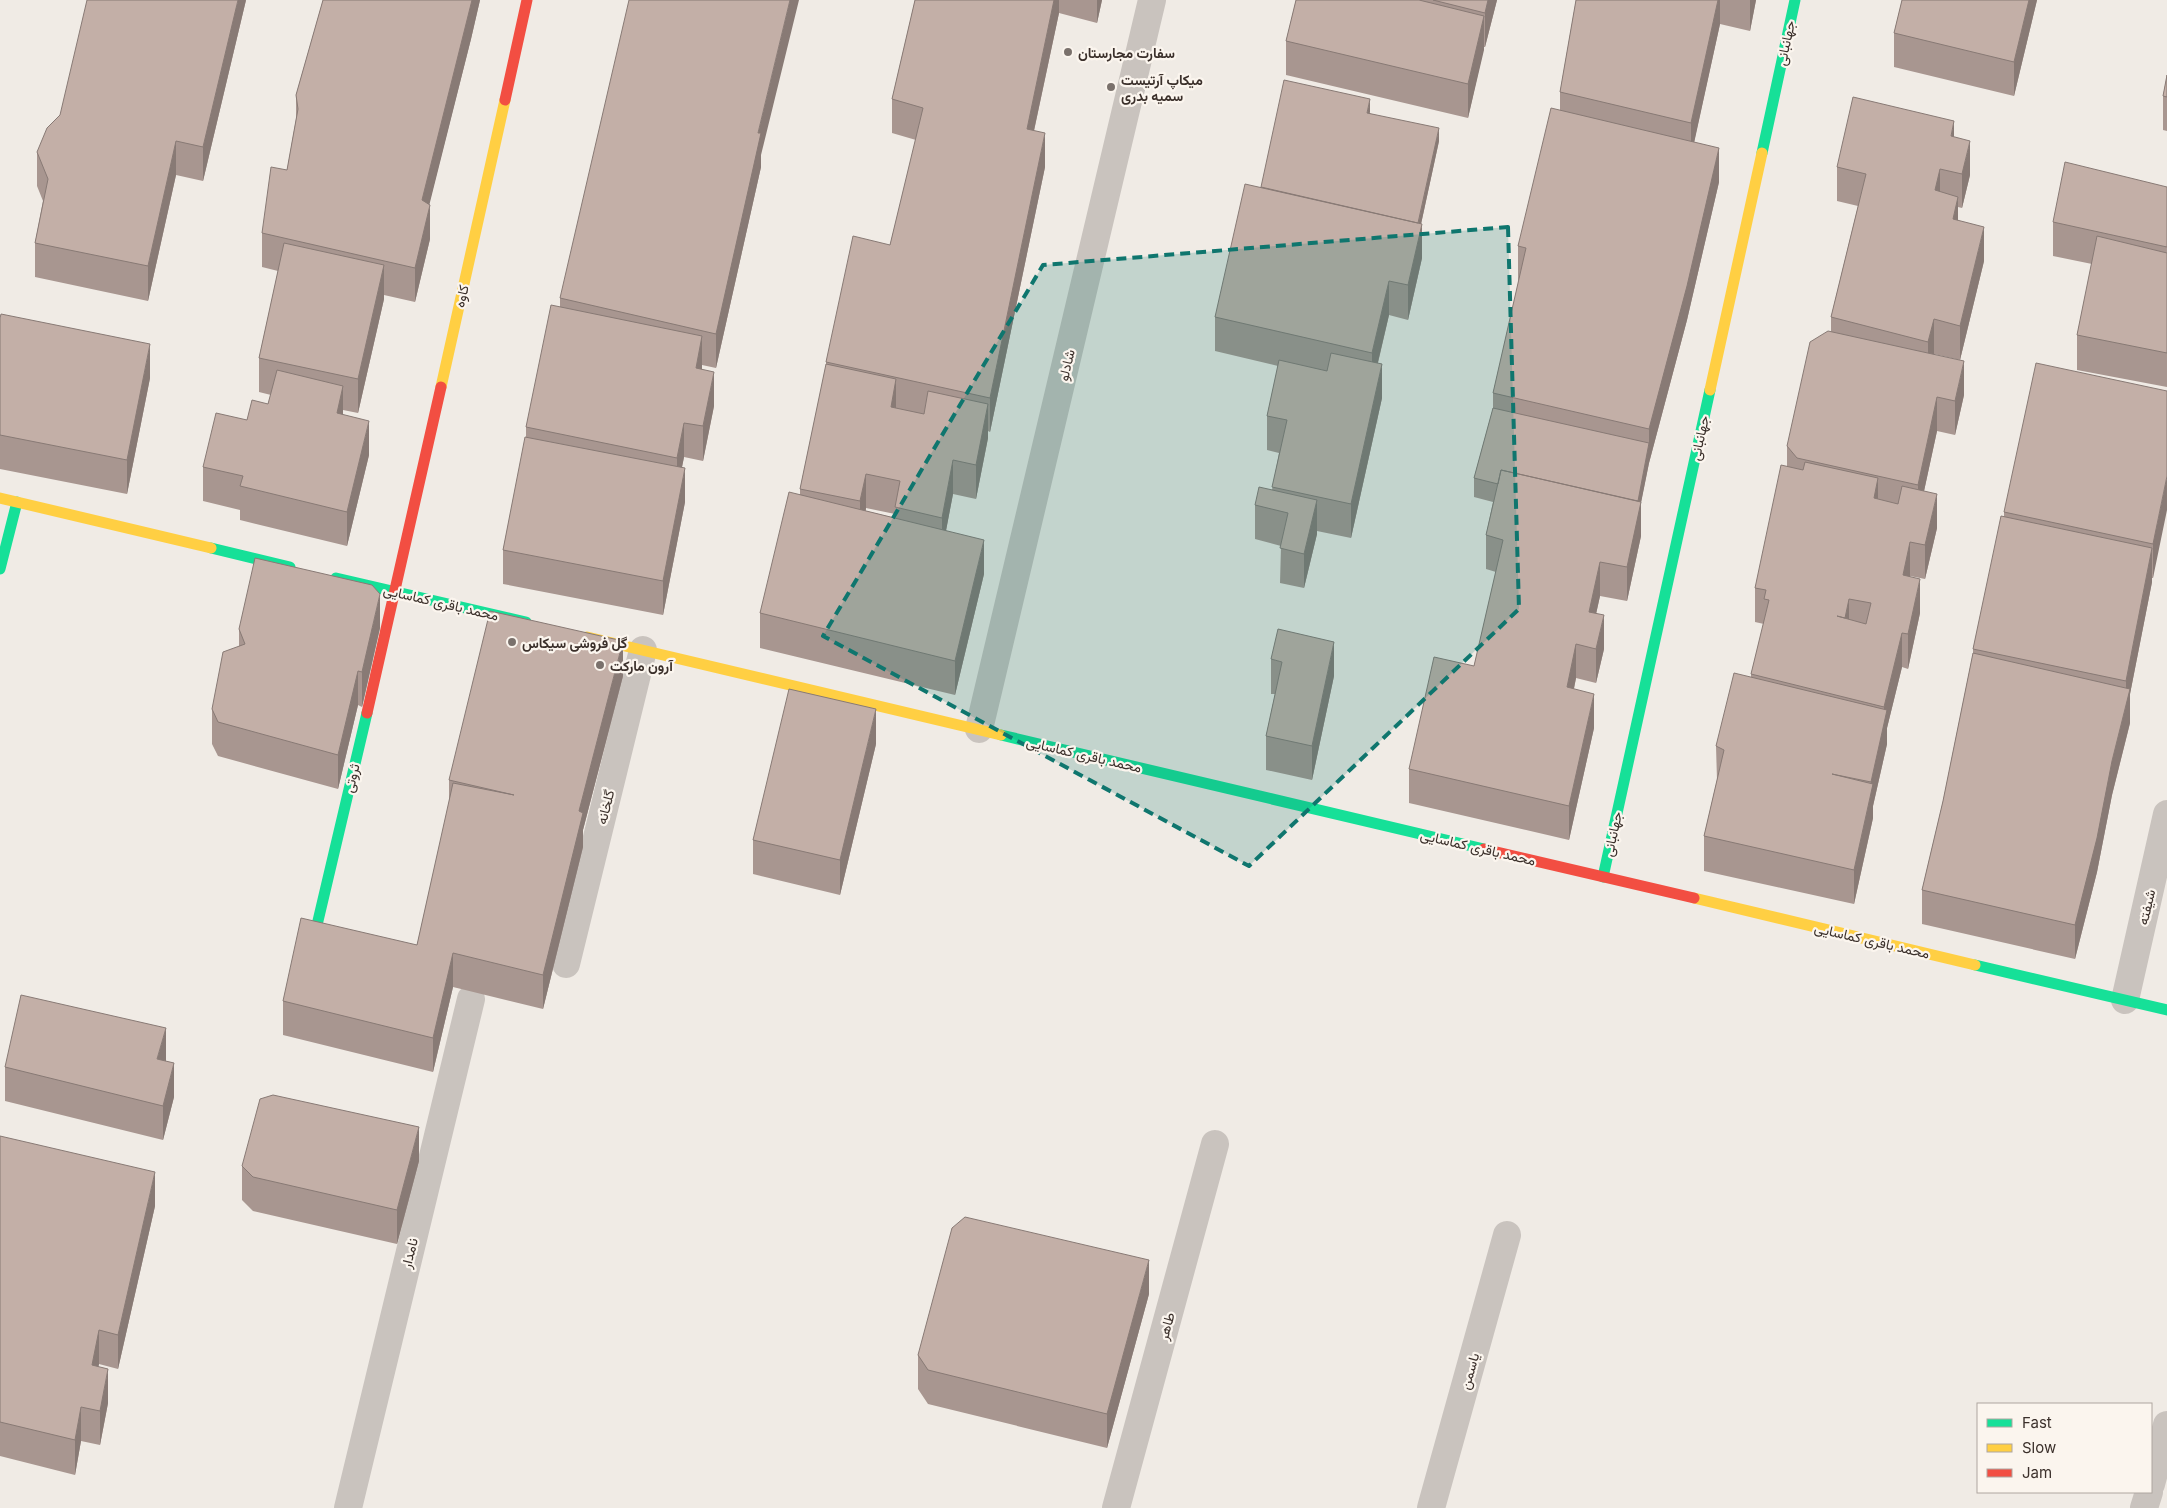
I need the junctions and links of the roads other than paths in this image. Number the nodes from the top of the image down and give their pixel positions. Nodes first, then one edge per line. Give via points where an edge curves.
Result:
1 (527, 0) edge
2 (1152, 0) edge
3 (1795, 0) edge
4 (0, 498) edge
5 (16, 502) junction
6 (0, 569) edge
7 (298, 569) edge
8 (327, 576) edge
9 (395, 592) junction
10 (538, 625) edge
11 (576, 634) edge
12 (643, 650) junction
13 (979, 729) junction
14 (2167, 814) edge
15 (1603, 877) junction
16 (307, 964) edge
17 (566, 964) dead end
18 (471, 998) edge
19 (2125, 1000) junction
20 (2167, 1010) edge
21 (1215, 1144) dead end
22 (1507, 1235) dead end
23 (2167, 1425) edge
24 (2152, 1480) edge
25 (2149, 1493) edge
26 (348, 1508) edge
27 (1116, 1508) edge
28 (1431, 1508) edge
29 (2144, 1508) edge

1 - 9 street, کاوه
2 - 13 street, شادلو
3 - 15 street, جهانبانی
4 - 5 street
5 - 6 street
5 - 7 street
8 - 9 street, محمد باقری کماسایی
9 - 10 street, محمد باقری کماسایی
9 - 16 street, ثروتی
11 - 12 street, محمد باقری کماسایی
12 - 13 street, محمد باقری کماسایی
12 - 17 street, گلخانه
13 - 15 street, محمد باقری کماسایی
14 - 19 street, شیفته
15 - 19 street, محمد باقری کماسایی
18 - 26 street, نامدار
19 - 20 street, محمد باقری کماسایی
21 - 27 street, طاهر
22 - 28 street, یاسمن
23 - 24 street
25 - 29 street

